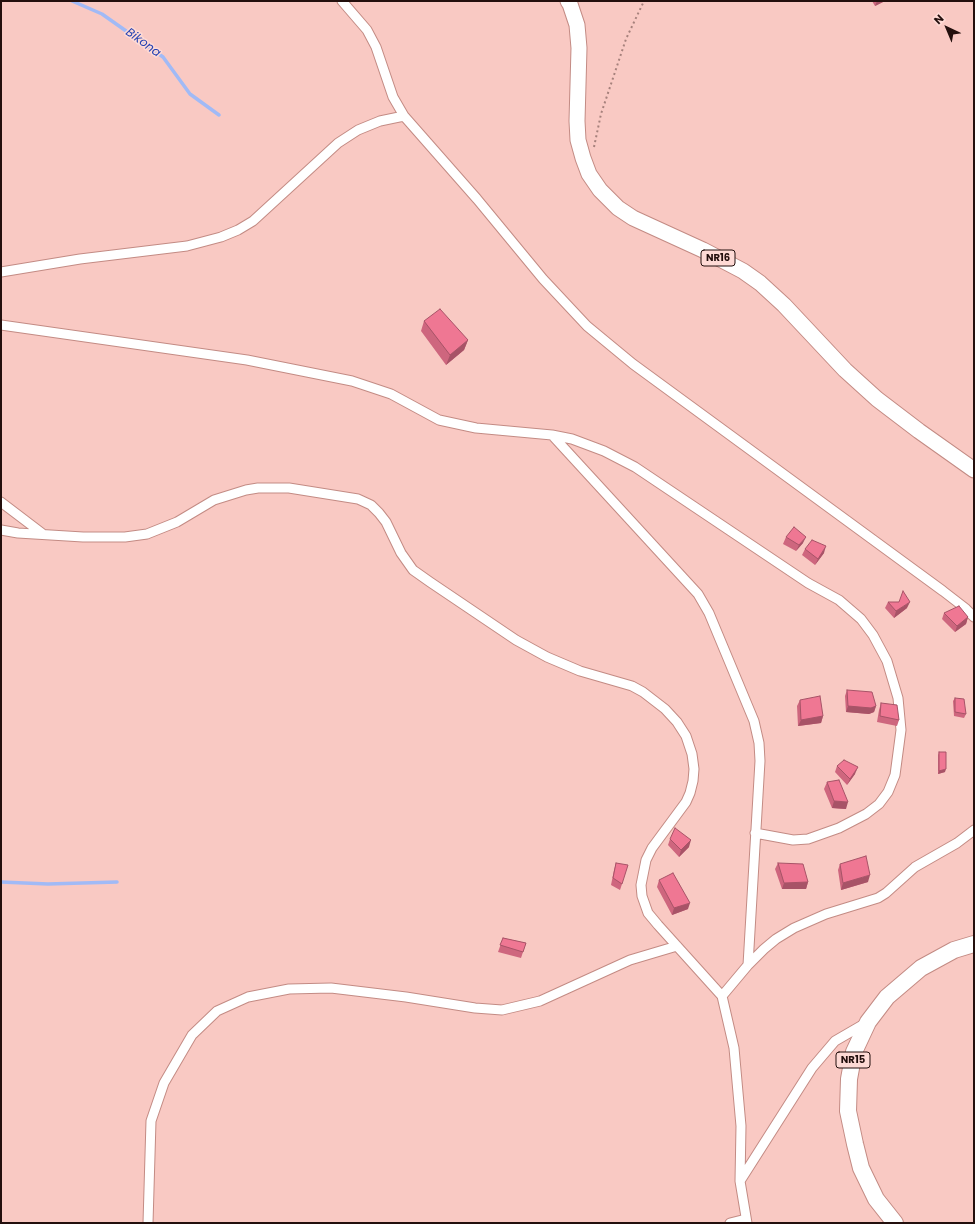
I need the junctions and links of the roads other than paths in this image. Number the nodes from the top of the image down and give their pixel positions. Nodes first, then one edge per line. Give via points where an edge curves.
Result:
1 (342, 1) edge
2 (568, 1) edge
3 (404, 116) junction
4 (1, 272) edge
5 (1, 325) edge
6 (552, 435) junction
7 (974, 470) edge
8 (1, 502) edge
9 (1, 530) edge
10 (43, 534) junction
11 (974, 617) edge
12 (974, 830) edge
13 (755, 833) junction
14 (974, 944) edge
15 (677, 946) junction
16 (748, 965) junction
17 (722, 996) junction
18 (868, 1022) junction
19 (740, 1181) junction
20 (746, 1221) edge
21 (148, 1223) edge
22 (730, 1223) edge
23 (895, 1223) edge

1 - 3 street via 367,30 376,47 393,97
2 - 7 main road, NR16 via 577,25 579,48 578,140 589,174 600,190 618,208 633,218 703,250 760,283 877,399
3 - 4 street via 380,121 358,130 338,143 253,221 221,238 187,246
3 - 11 street via 543,279 587,326 633,364 943,591
5 - 6 street via 262,363 352,382 391,394 439,420 476,428
6 - 13 street via 698,594 709,613 754,721 759,743
6 - 13 street via 572,439 604,451 634,467 808,583 839,600 865,624 887,661 898,698 901,730 895,775 888,792 879,804 840,828 808,839 793,840
8 - 10 street
9 - 10 street
10 - 15 street via 125,537 147,534 177,522 214,500 258,488 289,488 332,494 358,499 371,505 386,522 401,553 413,570 516,640 580,671 632,686 665,709 677,722 686,736 692,754 693,781 686,802 646,860 641,885 648,913
12 - 16 street via 915,867 882,895 794,928 776,939
13 - 16 street
14 - 18 highway, NR15 via 954,950 921,968 887,997
15 - 17 street
15 - 21 street via 630,960 540,1001 502,1010 331,988 289,989 248,997 217,1011 192,1035 164,1083 151,1121
16 - 17 street
17 - 19 street via 734,1048 740,1126
18 - 19 street via 835,1041 812,1068
18 - 23 highway, NR15 via 854,1052 848,1110 861,1168 876,1199
19 - 20 street
20 - 22 street

